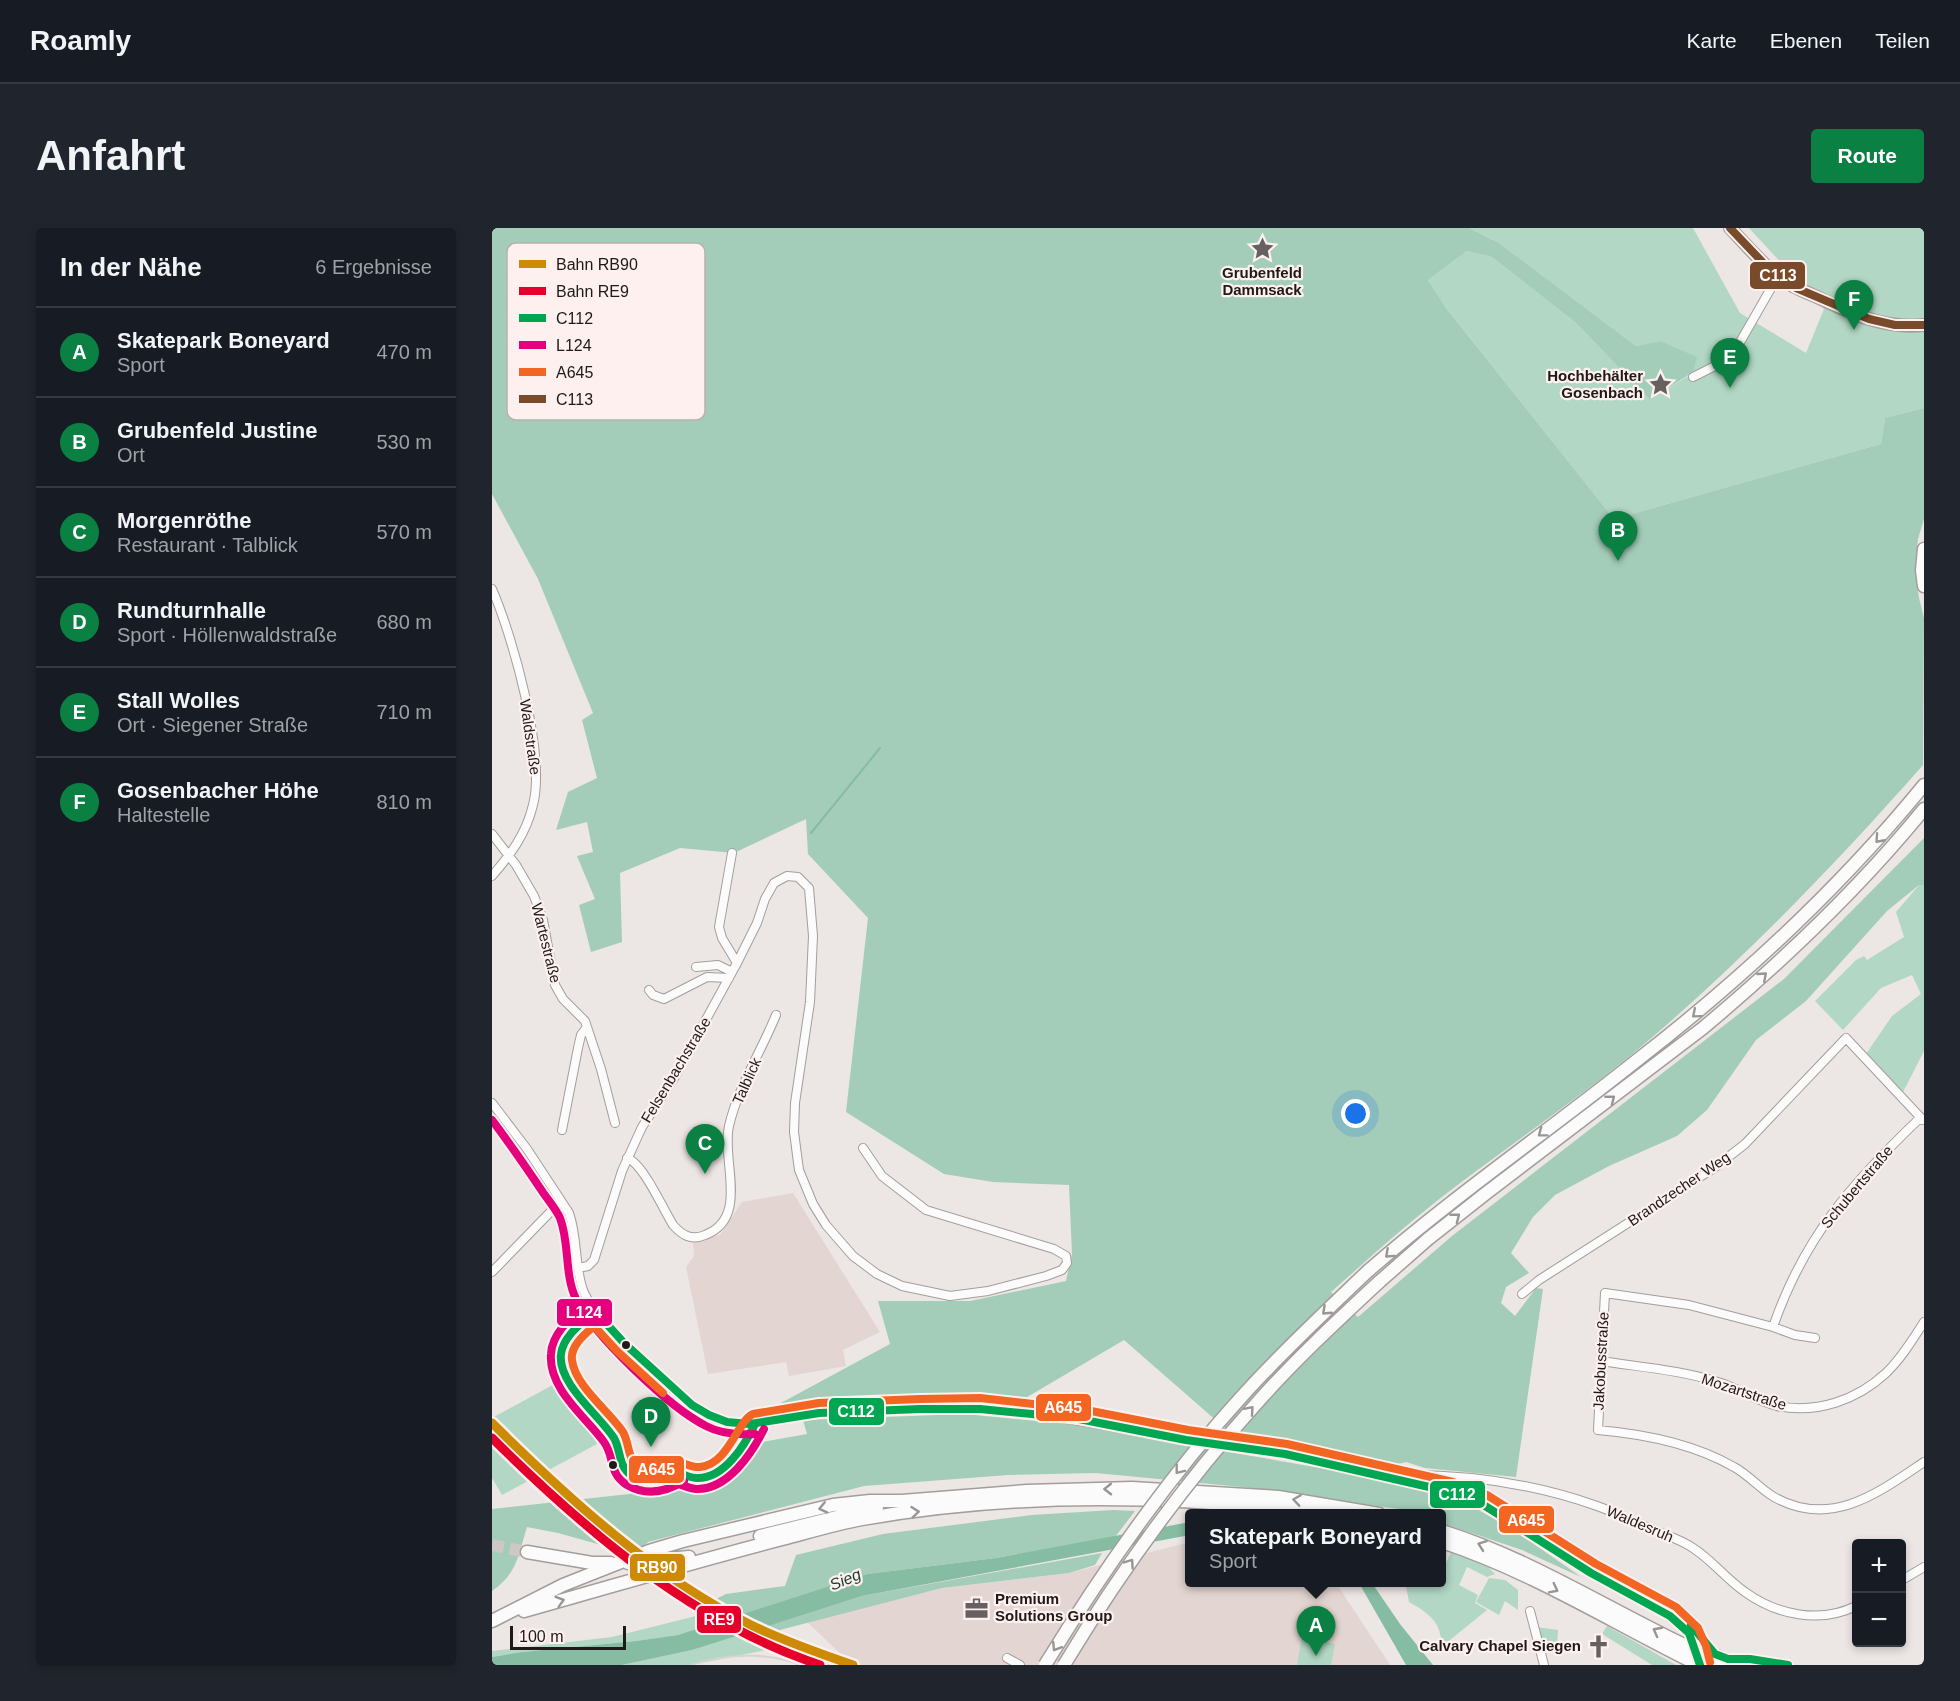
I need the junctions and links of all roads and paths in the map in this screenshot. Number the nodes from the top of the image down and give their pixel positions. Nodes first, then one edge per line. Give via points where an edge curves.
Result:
1 (1730, 228) edge
2 (1778, 276) junction
3 (1924, 325) edge
4 (1694, 377) dead end
5 (1924, 549) edge
6 (1924, 586) edge
7 (492, 589) edge
8 (1922, 787) edge
9 (1924, 810) edge
10 (1924, 816) edge
11 (1904, 833) junction
12 (492, 834) edge
13 (732, 853) dead end
14 (509, 856) junction
15 (492, 876) edge
16 (738, 963) junction
17 (696, 968) dead end
18 (730, 975) junction
19 (649, 990) dead end
20 (776, 1015) dead end
21 (587, 1028) junction
22 (492, 1103) edge
23 (1922, 1119) edge
24 (615, 1123) dead end
25 (562, 1130) dead end
26 (863, 1148) dead end
27 (627, 1158) junction
28 (561, 1201) junction
29 (578, 1268) junction
30 (492, 1272) edge
31 (1522, 1294) dead end
32 (1924, 1322) edge
33 (1773, 1327) junction
34 (1815, 1338) dead end
35 (1601, 1362) junction
36 (1924, 1462) edge
37 (1406, 1480) junction
38 (902, 1501) junction
39 (1276, 1509) edge
40 (1352, 1509) edge
41 (1446, 1532) edge
42 (1446, 1543) edge
43 (527, 1552) tunnel mouth
44 (677, 1563) junction
45 (1924, 1567) edge
46 (1906, 1578) edge
47 (1613, 1584) junction
48 (1852, 1608) edge
49 (1530, 1611) dead end
50 (498, 1618) edge
51 (1713, 1651) junction
52 (1007, 1658) dead end
53 (1731, 1662) edge
54 (1765, 1662) junction
55 (1020, 1665) edge
56 (1045, 1665) edge
57 (1064, 1665) edge
58 (1544, 1665) edge
59 (1699, 1665) edge
60 (1748, 1665) edge
61 (1788, 1665) edge

1 - 2 main road
2 - 3 main road via 1865,319 1900,326
2 - 4 street via 1729,359
5 - 6 highway
7 - 14 street, Waldstraße via 530,719 537,775 529,820
8 -> 56 highway, bridge via 1833,889 1740,976 1635,1063 1449,1203 1305,1331 1188,1459 1134,1528
9 - 11 highway
10 - 11 highway
57 -> 11 highway, bridge via 1148,1537 1200,1468 1294,1364 1438,1231 1739,998 1833,910
12 - 14 street, Wartestraße
13 - 16 street via 719,927
14 - 15 street, Waldstraße
14 - 21 street, Wartestraße via 540,909 555,985
16 - 18 street, Felsenbachstraße
16 - 26 street, Felsenbachstraße via 774,883 787,876 798,877 809,888 813,936 810,1002 795,1103 799,1170 826,1225 853,1256 902,1286 950,1296 1062,1270 1066,1256 1054,1249 926,1210 882,1176
17 - 18 street via 718,965
18 - 19 street via 707,977 664,999
18 - 27 street, Felsenbachstraße
20 - 27 street, Talblick via 729,1128 731,1200 727,1215 717,1228 698,1237 679,1232 641,1170
21 - 24 street, Wartestraße
21 - 25 street via 581,1035
22 - 28 street
23 - 31 street, Brandzecher Weg via 1846,1038 1745,1144
23 - 33 street, Schubertstraße via 1878,1158 1827,1218 1789,1283
27 - 29 street, Felsenbachstraße via 594,1260
28 - 29 street via 573,1225
28 - 30 street
29 - 37 street via 589,1302 608,1327 692,1405 727,1422 755,1424 819,1413 980,1409 1079,1419 1285,1454
32 - 35 street, Mozartstraße via 1886,1373 1843,1401 1820,1407 1795,1409 1774,1405 1718,1382 1680,1372
33 - 34 street
33 - 35 street, Jakobusstraße via 1689,1305 1605,1293
35 - 36 street, Jakobusstraße via 1598,1430 1633,1433 1691,1449 1737,1468 1786,1503 1803,1508 1838,1509 1860,1501
37 - 47 street via 1482,1504
37 - 48 street, Waldesruh via 1410,1475 1442,1475 1557,1494 1598,1506 1691,1546 1745,1592 1771,1607 1791,1614 1823,1615
40 -> 38 highway via 1278,1497 1132,1488
38 - 44 highway via 816,1521
38 -> 50 highway via 833,1505 683,1541 563,1585
44 -> 39 highway via 860,1520 966,1506 1078,1499 1225,1503
53 -> 41 highway via 1680,1643 1527,1564
42 -> 59 highway via 1522,1573
43 - 44 highway via 592,1563
50 -> 44 highway via 636,1580
45 - 46 street
47 - 51 street via 1659,1601 1674,1611 1689,1622
47 - 59 street, bridge via 1684,1627 1693,1640
49 - 58 street
51 - 53 street
51 - 59 street, bridge
52 - 55 street
53 - 54 street
54 - 60 street
54 - 61 street

